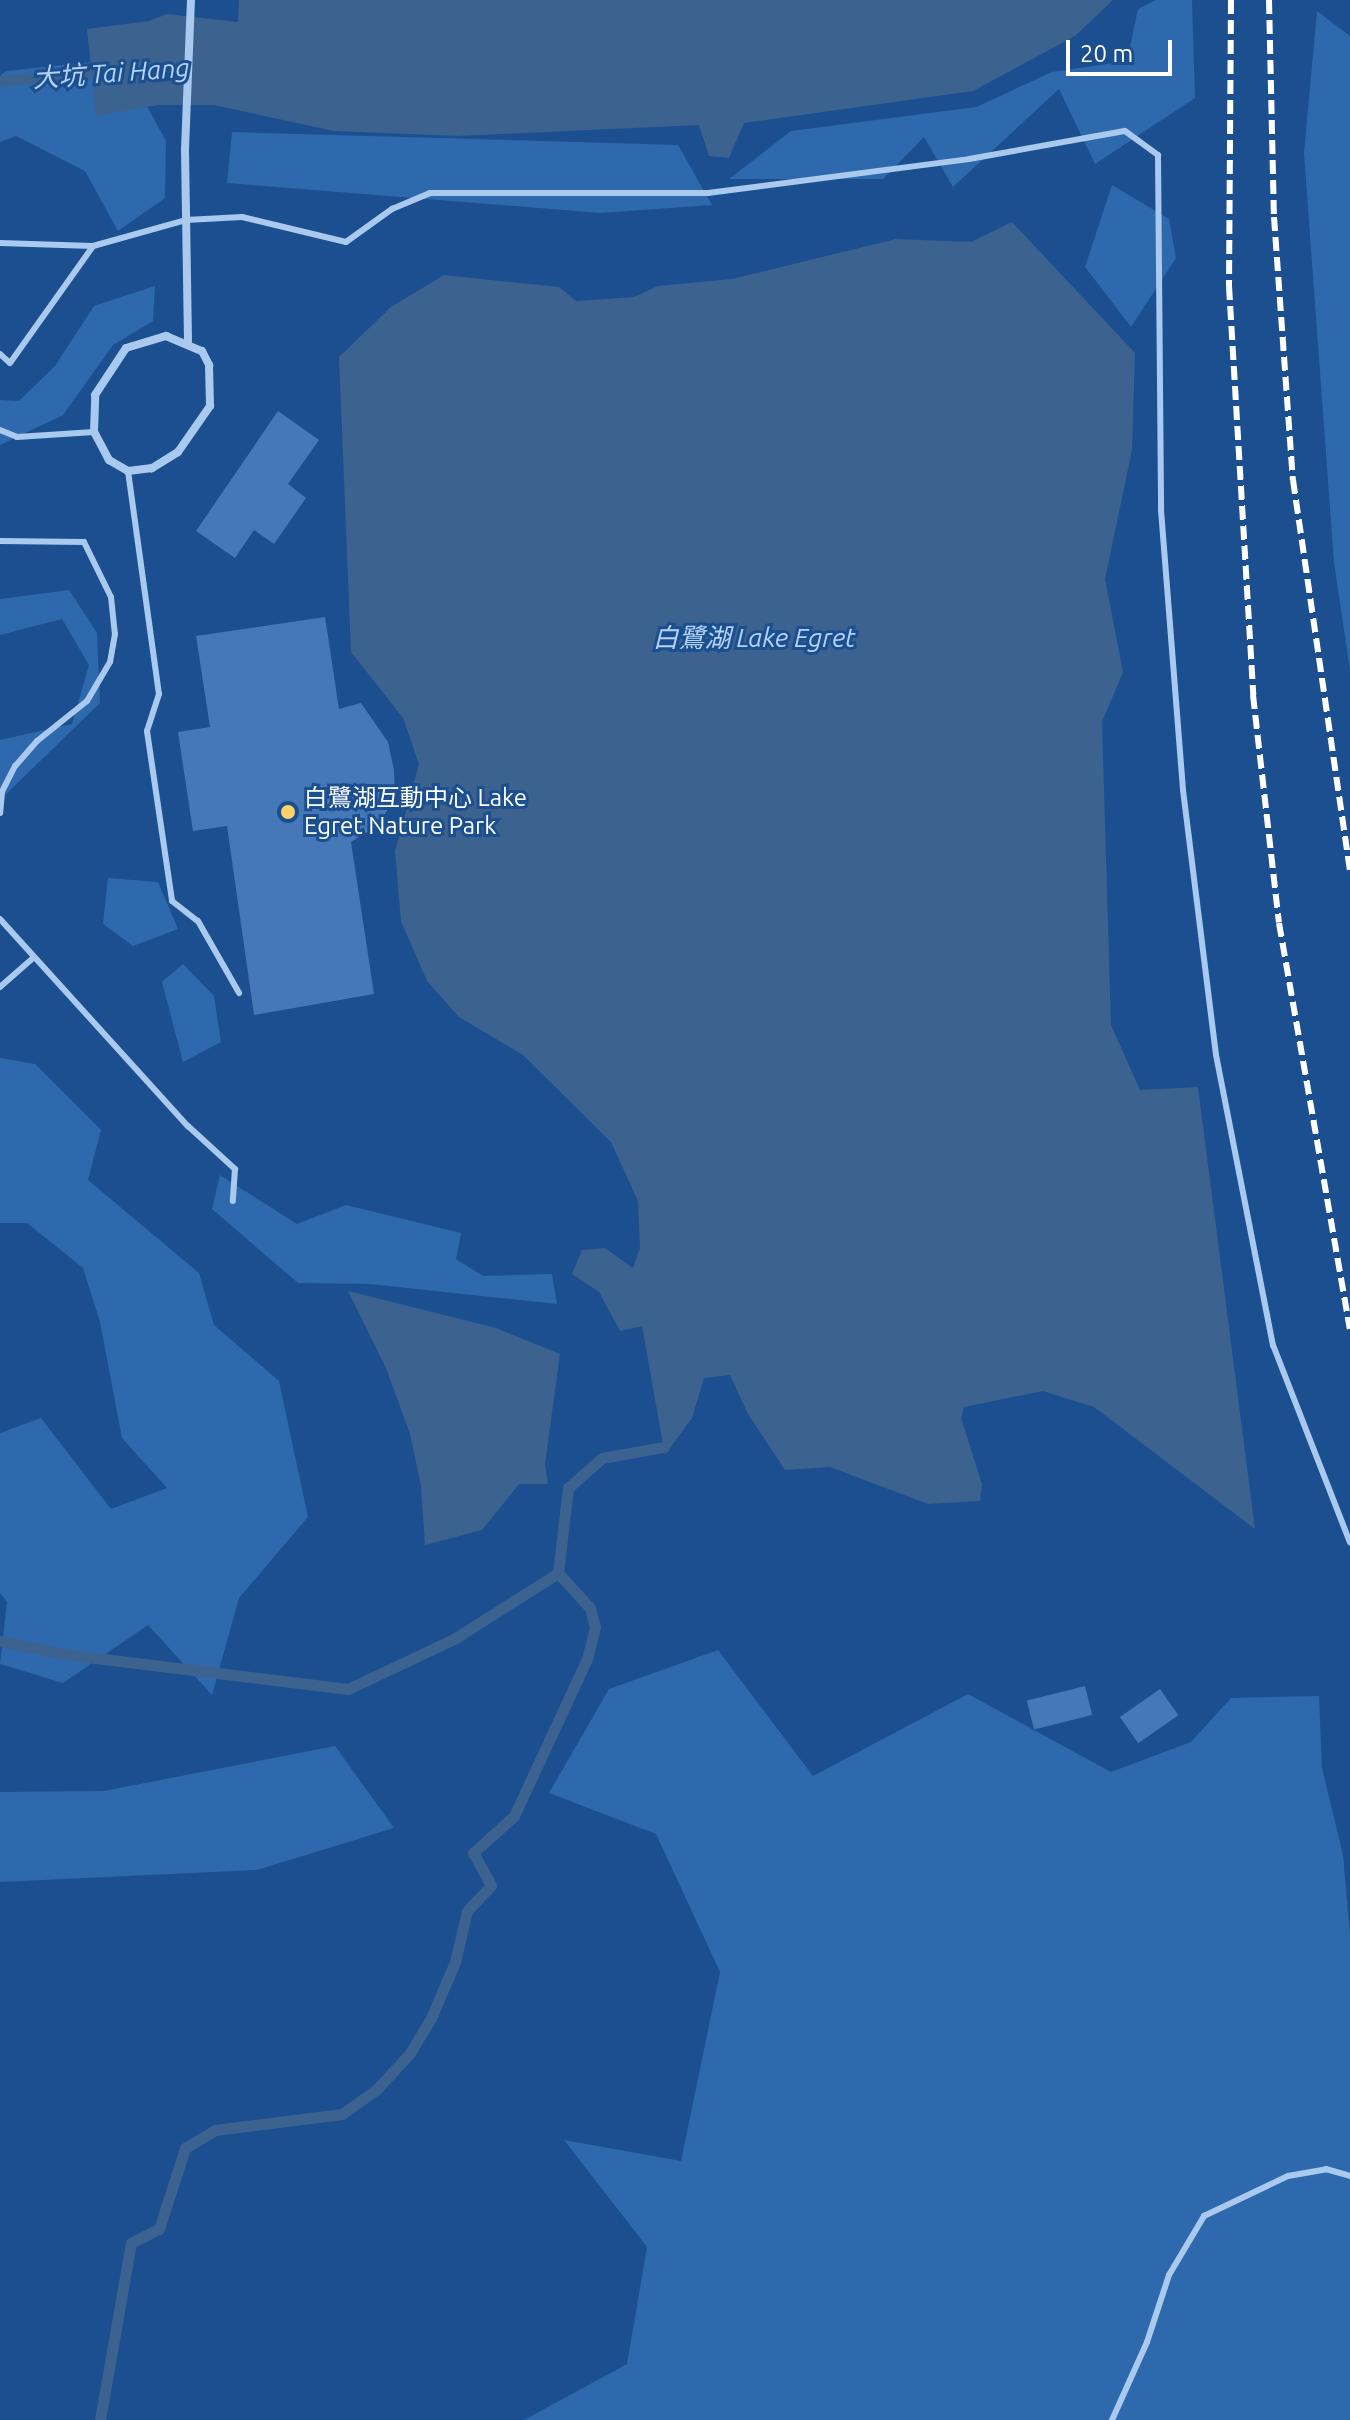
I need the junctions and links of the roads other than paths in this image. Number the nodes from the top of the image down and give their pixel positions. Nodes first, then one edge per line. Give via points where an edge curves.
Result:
1 (191, 1) edge
2 (186, 220) junction
3 (0, 243) edge
4 (93, 246) junction
5 (188, 341) junction
6 (0, 354) edge
7 (0, 430) edge
8 (94, 432) junction
9 (128, 471) junction
10 (0, 541) edge
11 (0, 813) edge
12 (0, 919) edge
13 (33, 958) junction
14 (0, 987) edge
15 (239, 993) dead end
16 (233, 1201) dead end
17 (1350, 1542) edge
18 (1350, 2176) edge
19 (1112, 2420) edge

1 - 2 street
2 - 4 lane
2 - 5 street
2 - 17 lane via 242,217 346,242 392,209 430,193 708,193 969,159 1125,131 1158,155 1161,510 1183,790 1216,1055 1273,1345
3 - 4 lane
4 - 6 lane via 10,363
5 - 8 street via 156,337 126,348 95,395
5 - 9 street via 209,365 210,406 178,452 152,468
7 - 8 lane via 17,437
8 - 9 street via 109,460
9 - 15 lane via 159,694 147,731 172,901 198,921
10 - 11 lane via 84,542 111,597 115,634 110,662 87,701 15,766 2,792
12 - 13 lane
13 - 14 lane
13 - 16 lane via 235,1169
18 - 19 lane via 1326,2169 1288,2176 1204,2216 1169,2275 1147,2342

